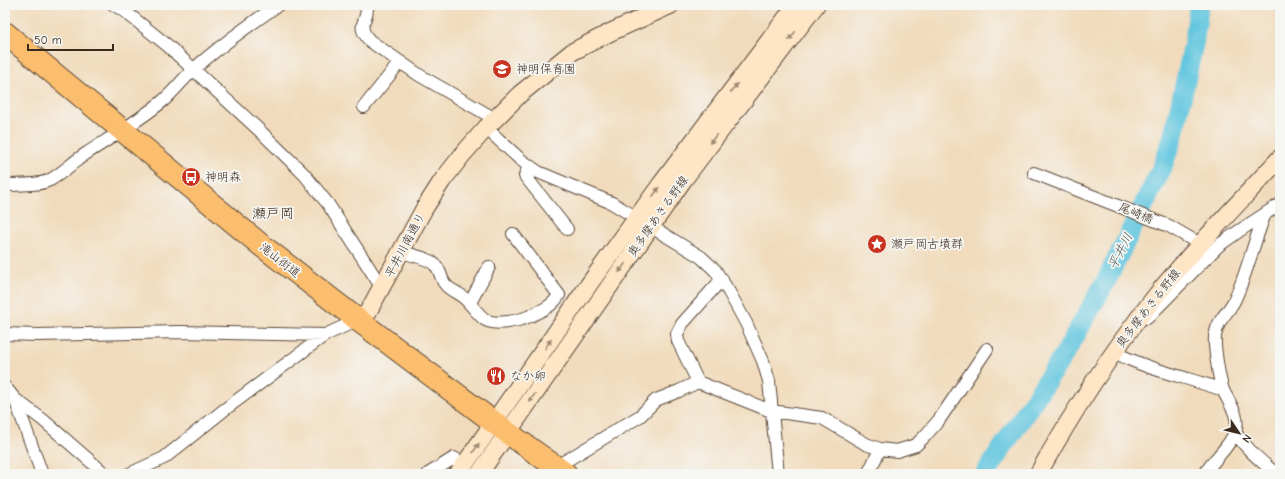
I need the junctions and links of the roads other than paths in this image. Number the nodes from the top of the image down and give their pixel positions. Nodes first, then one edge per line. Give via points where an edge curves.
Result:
1 (114, 5) edge
2 (278, 5) edge
3 (367, 5) edge
4 (672, 5) edge
5 (796, 5) edge
6 (816, 5) edge
7 (5, 32) edge
8 (400, 62) junction
9 (193, 70) junction
10 (364, 107) dead end
11 (490, 124) junction
12 (122, 130) junction
13 (1280, 158) edge
14 (529, 166) junction
15 (1034, 173) dead end
16 (5, 185) edge
17 (1280, 204) edge
18 (1265, 214) junction
19 (644, 223) junction
20 (567, 229) dead end
21 (513, 234) dead end
22 (1200, 244) junction
23 (401, 252) junction
24 (489, 267) dead end
25 (722, 279) junction
26 (382, 288) junction
27 (470, 303) junction
28 (358, 320) junction
29 (5, 334) edge
30 (325, 335) junction
31 (987, 349) dead end
32 (1114, 352) junction
33 (698, 382) junction
34 (5, 386) edge
35 (1223, 390) junction
36 (15, 399) junction
37 (771, 411) junction
38 (500, 427) junction
39 (1235, 432) junction
40 (880, 449) junction
41 (461, 470) edge
42 (556, 472) edge
43 (42, 474) edge
44 (105, 474) edge
45 (129, 474) edge
46 (428, 474) edge
47 (479, 474) edge
48 (778, 474) edge
49 (868, 474) edge
50 (1038, 474) edge
51 (1205, 474) edge
52 (1276, 474) edge

1 - 9 street via 156,36
2 - 9 street via 249,24
3 - 8 street via 362,28 364,35
4 - 11 main road, 平井川南通り via 572,52 520,94
19 -> 5 main road, 奥多摩あきる野線
6 -> 19 main road, 奥多摩あきる野線 via 701,155
7 - 12 highway, 滝山街道
8 - 10 street
8 - 11 street
9 - 12 street via 165,99
9 - 26 street via 263,133 312,182
11 - 14 street
11 - 23 main road, 平井川南通り via 442,181
12 - 16 street via 49,180
12 - 28 highway, 滝山街道 via 261,245
13 - 22 main road, 奥多摩あきる野線
14 - 19 street via 612,203
14 - 20 street via 526,176
15 - 22 street, 尾崎橋 via 1164,224
17 - 18 street
18 - 32 street via 1218,246
18 - 35 street via 1234,300 1217,325 1215,338
19 - 25 street via 701,257
19 - 38 main road, 奥多摩あきる野線
21 - 27 street via 559,295 539,312 523,319 496,323 484,320
22 - 32 main road, 奥多摩あきる野線 via 1154,298
23 - 26 main road, 平井川南通り
23 - 27 street via 430,261 439,270 443,282
24 - 27 street
25 - 33 street via 682,324 677,334
25 - 37 street via 763,361 769,381
26 - 28 main road, 平井川南通り via 368,312
28 - 30 street, 平井川南通り
28 - 38 highway, 滝山街道
29 - 30 street via 181,332
30 - 45 street, 平井川南通り via 164,458
31 - 40 street via 939,420 916,445 897,451
32 - 35 street via 1154,369
32 - 50 main road, 奥多摩あきる野線
33 - 37 street
33 - 42 street via 656,400 640,416
34 - 36 street
35 - 39 street via 1235,415
36 - 43 street
36 - 44 street
37 - 40 street via 822,418 866,444
37 - 48 street
41 -> 38 main road
38 - 42 highway, 滝山街道
38 - 47 main road
39 - 51 street
39 - 52 street via 1254,456
40 - 49 street
41 - 46 street via 454,458

